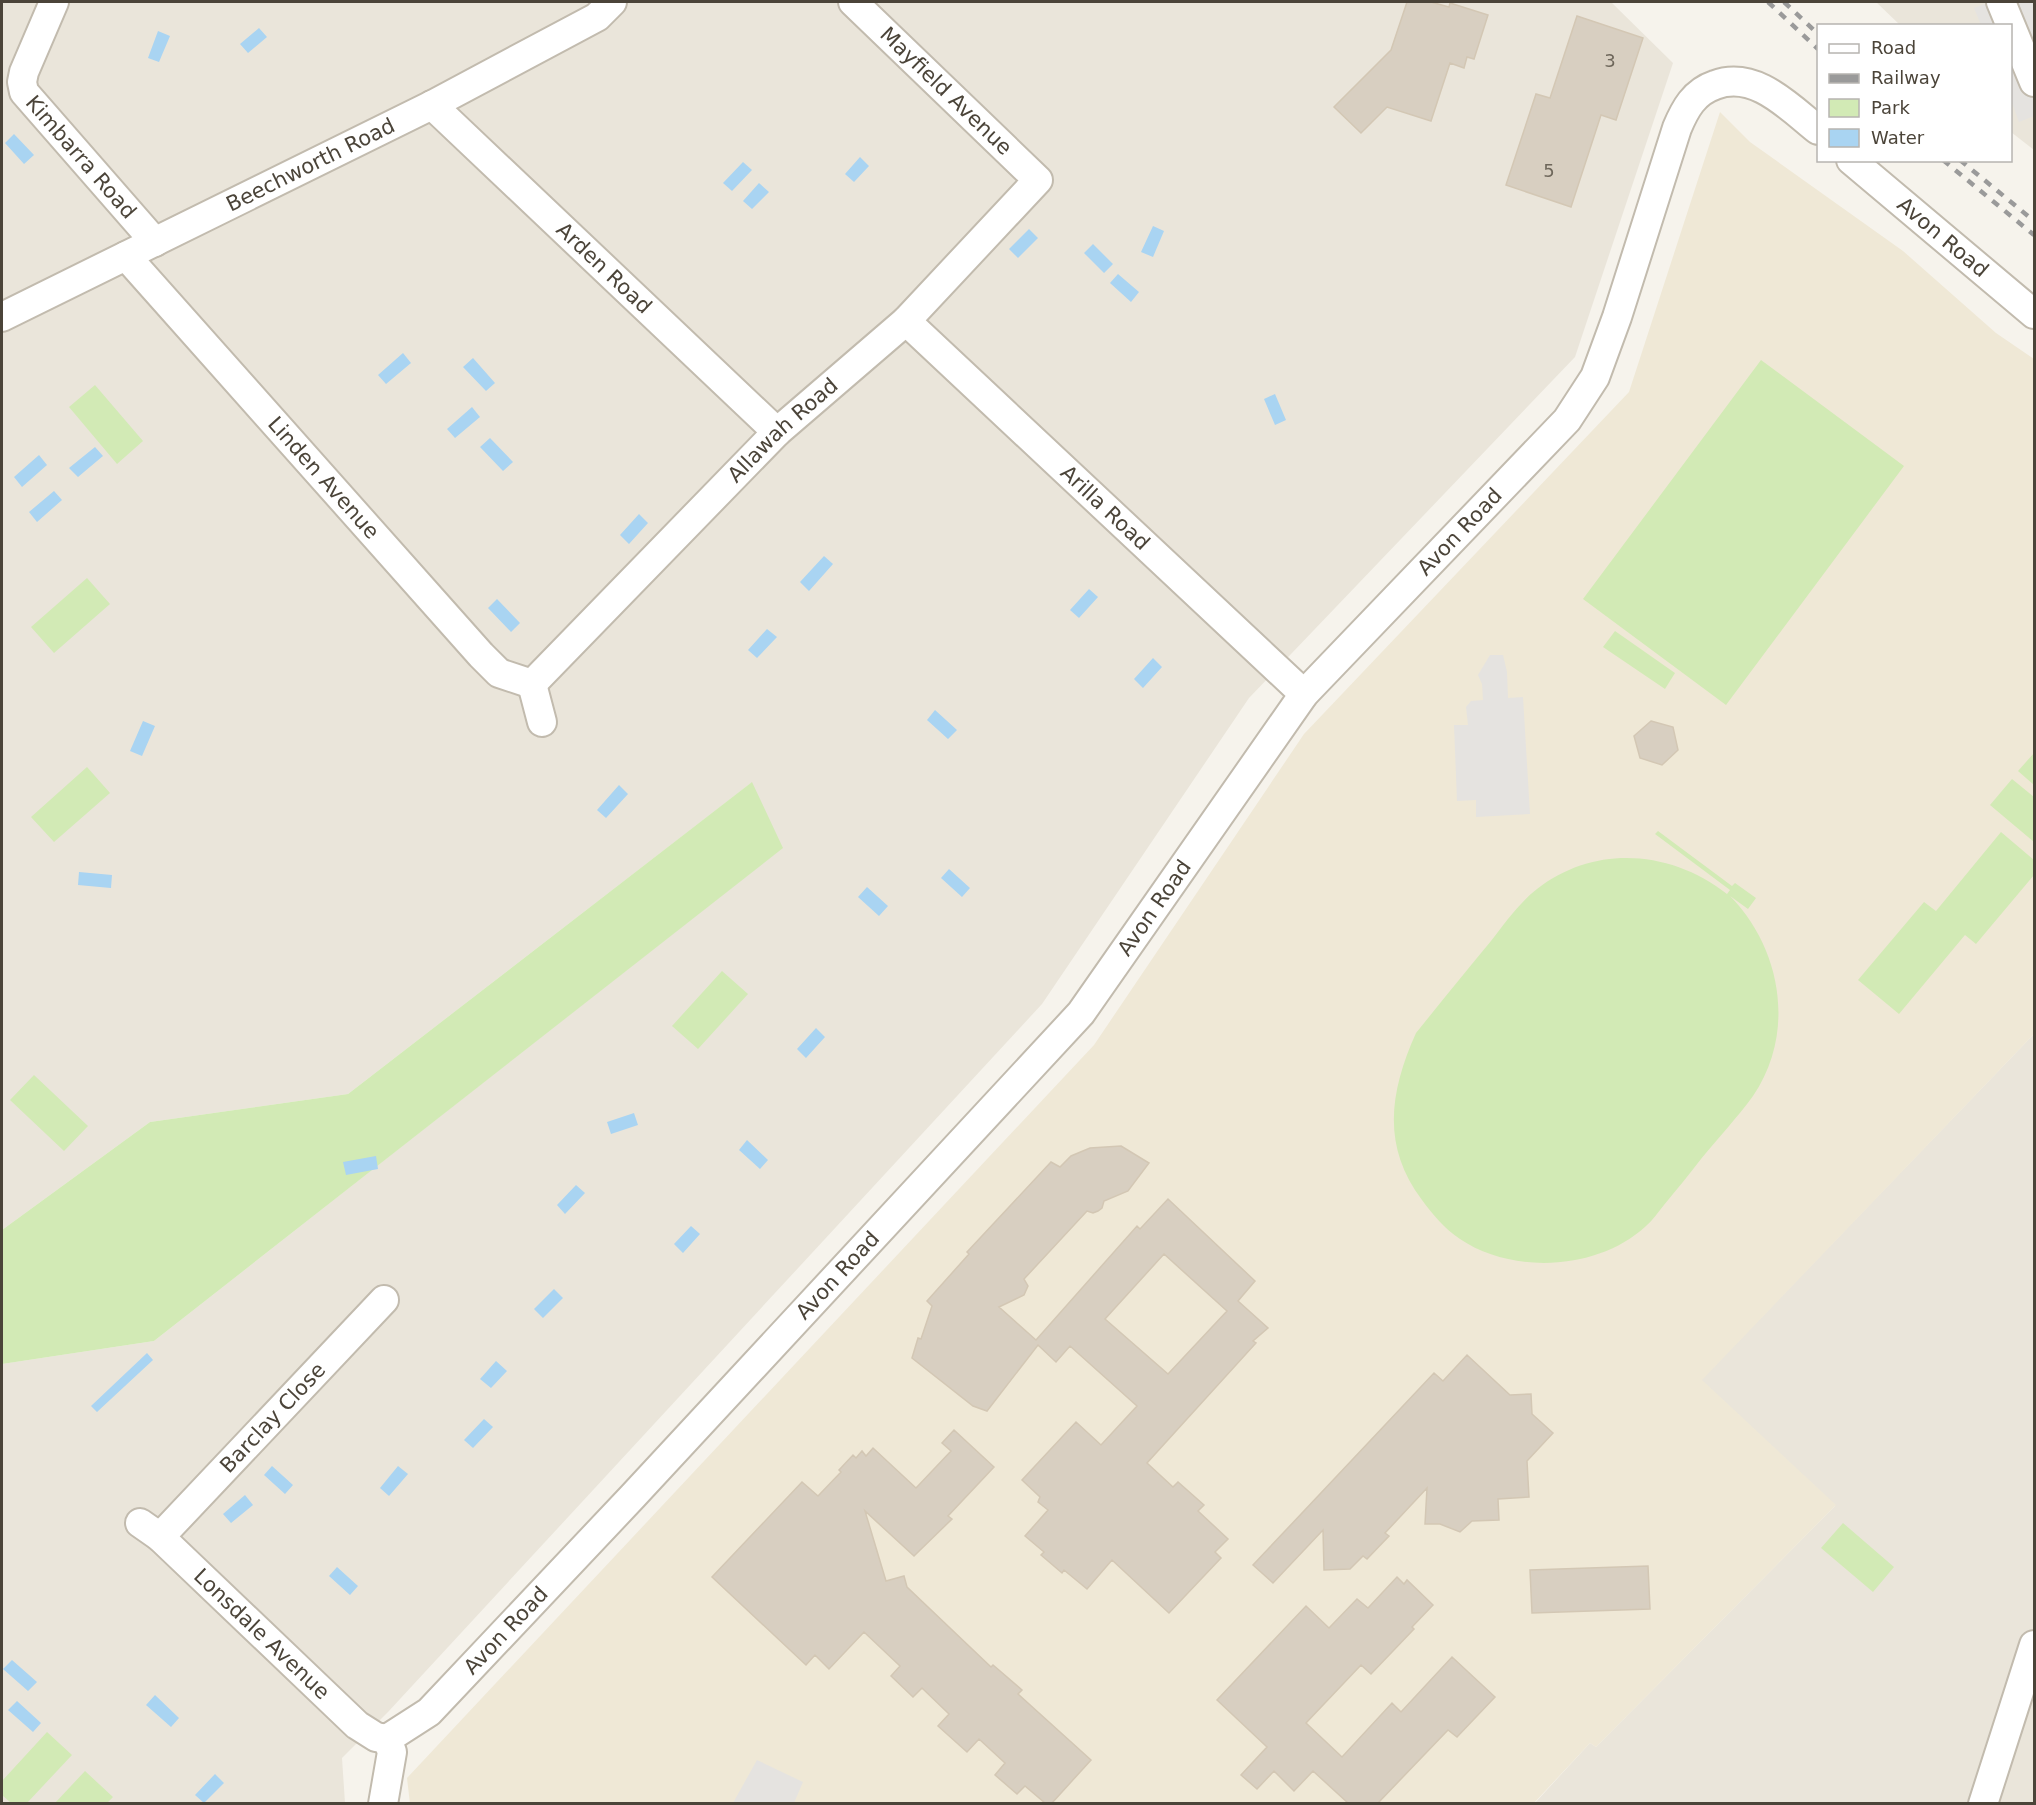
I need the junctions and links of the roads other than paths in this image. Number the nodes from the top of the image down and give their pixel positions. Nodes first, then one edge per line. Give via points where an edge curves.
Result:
1 (54, 2) edge
2 (612, 2) edge
3 (853, 2) edge
4 (2001, 2) edge
5 (2010, 24) edge
6 (2012, 29) edge
7 (2034, 82) edge
8 (432, 105) junction
9 (1817, 129) edge
10 (1853, 162) edge
11 (1038, 180) joint
12 (155, 242) junction
13 (126, 256) junction
14 (2034, 314) edge
15 (2, 317) edge
16 (906, 321) junction
17 (777, 432) junction
18 (532, 684) junction
19 (1304, 694) junction
20 (542, 722) dead end
21 (384, 1300) dead end
22 (150, 1530) joint
23 (2034, 1646) edge
24 (387, 1739) junction
25 (383, 1803) edge
26 (1983, 1803) edge

1 - 12 street, Kimbarra Road via 24,72 24,92
2 - 8 street, Beechworth Road via 597,17
3 - 11 street, Mayfield Avenue
4 - 5 street
6 - 7 street
8 - 12 street, Beechworth Road
8 - 17 street, Arden Road
9 - 19 street, Avon Road via 1773,94 1750,83 1722,82 1698,94 1677,128 1595,377 1567,420
10 - 14 street, Avon Road
11 - 16 street, Allawah Road
12 - 13 street, Beechworth Road
13 - 15 street, Beechworth Road
13 - 18 street, Linden Avenue via 499,674
16 - 17 street, Allawah Road
16 - 19 street, Arilla Road
17 - 18 street, Allawah Road
18 - 20 street
19 - 24 street, Avon Road via 1081,1012 429,1712
21 - 22 street, Barclay Close
22 - 24 street, Lonsdale Avenue via 357,1725 375,1737
23 - 26 street
24 - 25 street via 392,1752

